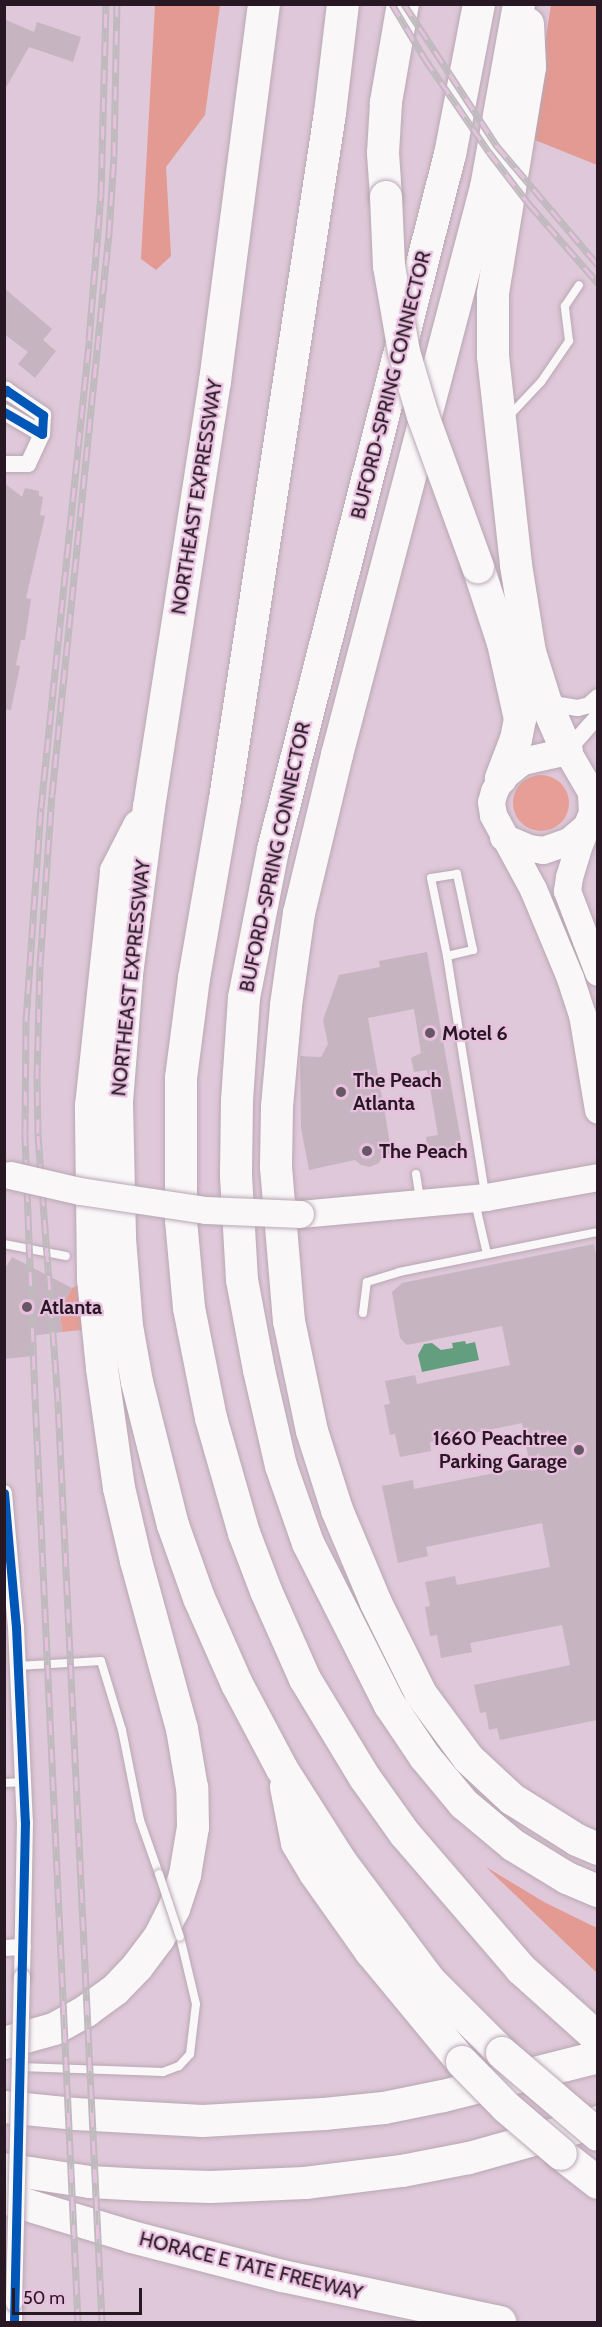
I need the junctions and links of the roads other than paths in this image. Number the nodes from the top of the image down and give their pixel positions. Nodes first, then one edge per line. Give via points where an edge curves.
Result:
1 (264, 4) edge
2 (343, 4) edge
3 (403, 4) edge
4 (479, 4) edge
5 (519, 4) edge
6 (526, 4) edge
7 (579, 285) dead end
8 (5, 388) edge
9 (4, 412) edge
10 (499, 426) junction
11 (42, 434) junction
12 (4, 464) edge
13 (597, 697) edge
14 (546, 703) junction
15 (597, 716) edge
16 (567, 751) junction
17 (501, 778) junction
18 (149, 807) junction
19 (592, 813) edge
20 (503, 837) junction
21 (447, 956) junction
22 (597, 972) edge
23 (597, 1110) edge
24 (416, 1174) dead end
25 (10, 1175) dead end
26 (597, 1177) edge
27 (480, 1198) junction
28 (421, 1205) junction
29 (597, 1232) edge
30 (4, 1244) edge
31 (487, 1254) junction
32 (66, 1256) dead end
33 (363, 1312) dead end
34 (4, 1493) edge
35 (10, 1628) edge
36 (18, 1666) junction
37 (282, 1768) junction
38 (23, 1782) junction
39 (4, 1783) edge
40 (597, 1849) edge
41 (597, 1891) edge
42 (23, 1947) junction
43 (4, 1948) edge
44 (594, 2041) edge
45 (12, 2055) edge
46 (4, 2106) edge
47 (597, 2122) edge
48 (597, 2134) edge
49 (4, 2169) edge
50 (597, 2183) edge
51 (4, 2198) edge
52 (398, 2302) junction
53 (14, 2322) edge
54 (463, 2322) edge
55 (500, 2322) edge

1 - 18 highway, NORTHEAST EXPRESSWAY via 215,381
2 - 44 highway via 330,113 181,1078 181,1220 189,1308 211,1418 244,1533 305,1679 365,1778 405,1833 521,1968
3 - 17 highway, bridge via 386,102 383,153 389,266 404,352 423,416 503,643 519,719
4 - 41 highway, BUFORD-SPRING CONNECTOR via 450,154 273,850 246,987 236,1176 242,1269 259,1370 281,1466 308,1543 390,1705 425,1757 464,1804 513,1845 567,1878
5 - 40 highway, BUFORD-SPRING CONNECTOR via 486,187 299,913 284,1028 276,1167 289,1321 312,1431 337,1510 375,1603 421,1694 469,1759 512,1799
6 - 10 highway via 530,68 493,294
7 - 10 lane via 565,306 569,341 541,382
8 - 11 street via 43,415
9 - 11 street
10 - 14 highway via 530,652
11 - 12 street via 28,464
13 - 14 street via 578,708
14 - 16 highway
15 - 16 street
16 - 17 main road via 522,761
16 - 19 main road via 589,785
17 - 20 main road via 491,802
18 - 37 highway, NORTHEAST EXPRESSWAY via 127,975 117,1103 120,1239 127,1326 173,1525 199,1598 237,1684
18 - 45 highway via 116,871 91,1106 93,1279 119,1488 182,1728 192,1788 193,1827 185,1875 174,1909 137,1967 86,2012
19 - 20 main road via 569,841 543,850
19 - 22 main road via 567,891
20 - 23 main road via 538,899 579,1005
21 - 21 lane via 473,950 457,874 431,878
21 - 27 lane
24 - 28 lane
25 - 28 main road, bridge via 80,1191 206,1210 300,1214
26 - 27 main road
27 - 28 main road
27 - 31 lane
29 - 31 lane
30 - 32 lane
31 - 33 lane via 368,1282
34 - 35 street
35 - 36 street
36 - 38 street
36 - 45 lane, bridge via 101,1661 122,1730 140,1820 180,1937 196,2004 190,2054 179,2066 163,2072 70,2069
37 - 48 highway, NORTHEAST EXPRESSWAY, bridge via 341,1862 424,1973 502,2053
37 - 50 highway, bridge via 297,1843 371,1952 462,2062 506,2107
38 - 39 lane
38 - 42 street
42 - 43 street
42 - 45 street, bridge
44 - 46 highway via 443,2096 384,2108 203,2121
45 - 53 street, bridge
47 - 49 highway via 458,2160 305,2183 145,2185 90,2182
51 - 52 highway, HORACE E TATE FREEWAY via 132,2237
52 - 54 highway
52 - 55 highway, HORACE E TATE FREEWAY

